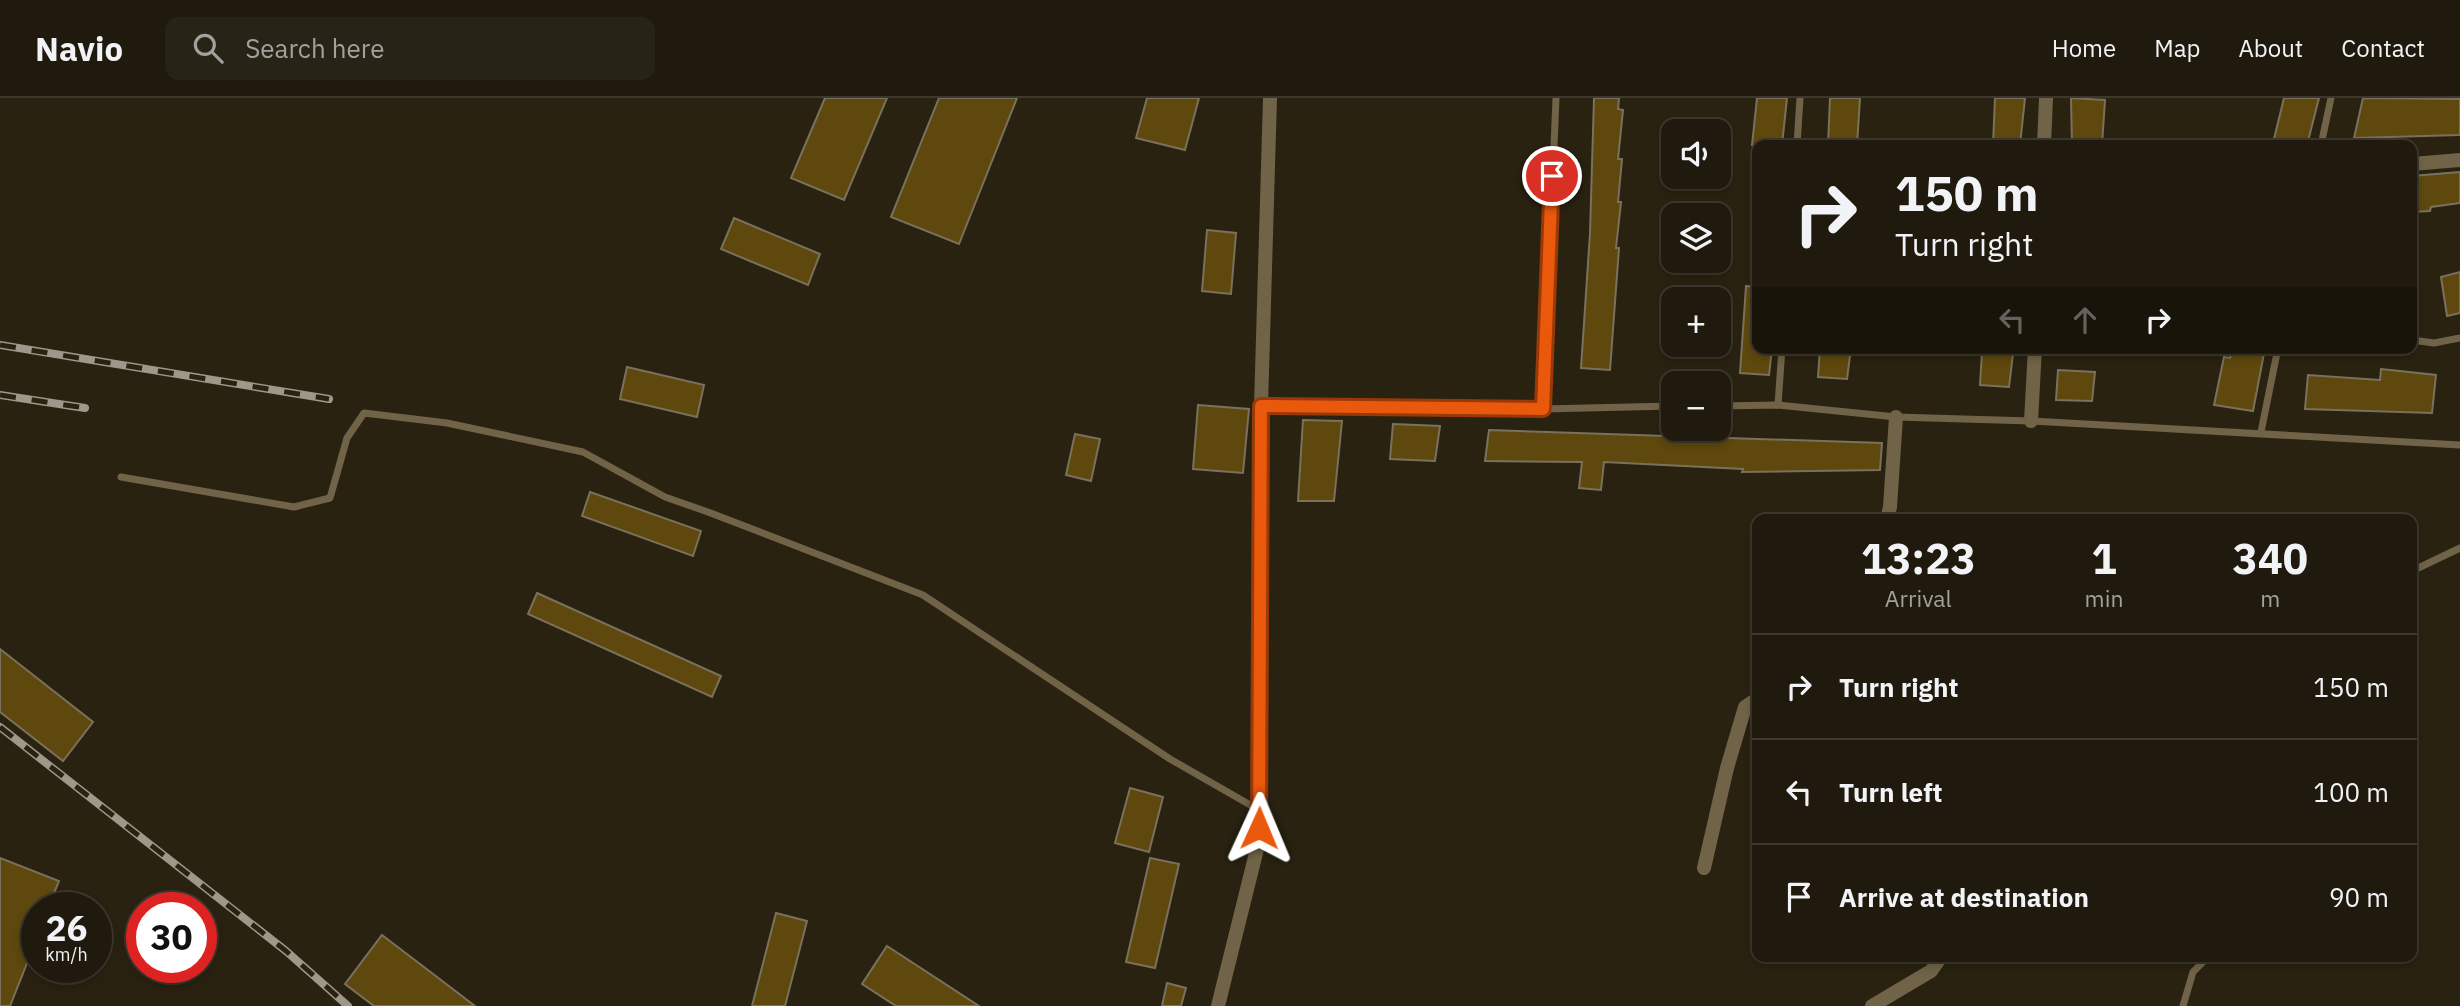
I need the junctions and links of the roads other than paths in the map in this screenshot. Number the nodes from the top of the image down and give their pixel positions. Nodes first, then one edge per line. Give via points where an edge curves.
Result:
1 (1270, 98) edge
2 (1556, 98) edge
3 (1800, 98) edge
4 (2046, 98) edge
5 (2331, 98) edge
6 (1797, 140) edge
7 (2044, 140) edge
8 (2322, 140) edge
9 (2460, 160) edge
10 (2417, 164) edge
11 (2460, 338) edge
12 (2417, 341) edge
13 (1782, 354) edge
14 (2035, 354) edge
15 (2277, 354) edge
16 (1778, 405) junction
17 (1261, 406) junction
18 (1661, 406) edge
19 (1731, 406) edge
20 (1543, 409) junction
21 (1896, 417) junction
22 (2031, 421) junction
23 (2261, 432) junction
24 (2460, 444) edge
25 (121, 477) dead end
26 (1888, 514) edge
27 (2460, 548) edge
28 (2417, 569) edge
29 (1752, 702) edge
30 (1260, 811) junction
31 (1704, 868) dead end
32 (1937, 962) edge
33 (2203, 962) edge
34 (1218, 1006) edge
35 (1872, 1006) edge
36 (2183, 1006) edge

1 - 17 street
2 - 20 lane
3 - 6 lane
4 - 7 street
5 - 8 lane
9 - 10 street
11 - 12 lane
13 - 16 lane
14 - 22 street
15 - 23 lane
16 - 19 lane
16 - 21 lane
17 - 20 lane
17 - 30 street
18 - 20 lane
21 - 22 lane
21 - 26 street
22 - 23 lane
23 - 24 lane
25 - 30 lane via 294,507 330,498 346,438 364,414 447,423 583,452 665,497 923,596 1170,758
27 - 28 lane
29 - 31 street via 1745,707 1727,768
30 - 34 street via 1258,845
32 - 35 street via 1931,971
33 - 36 lane via 2193,972

